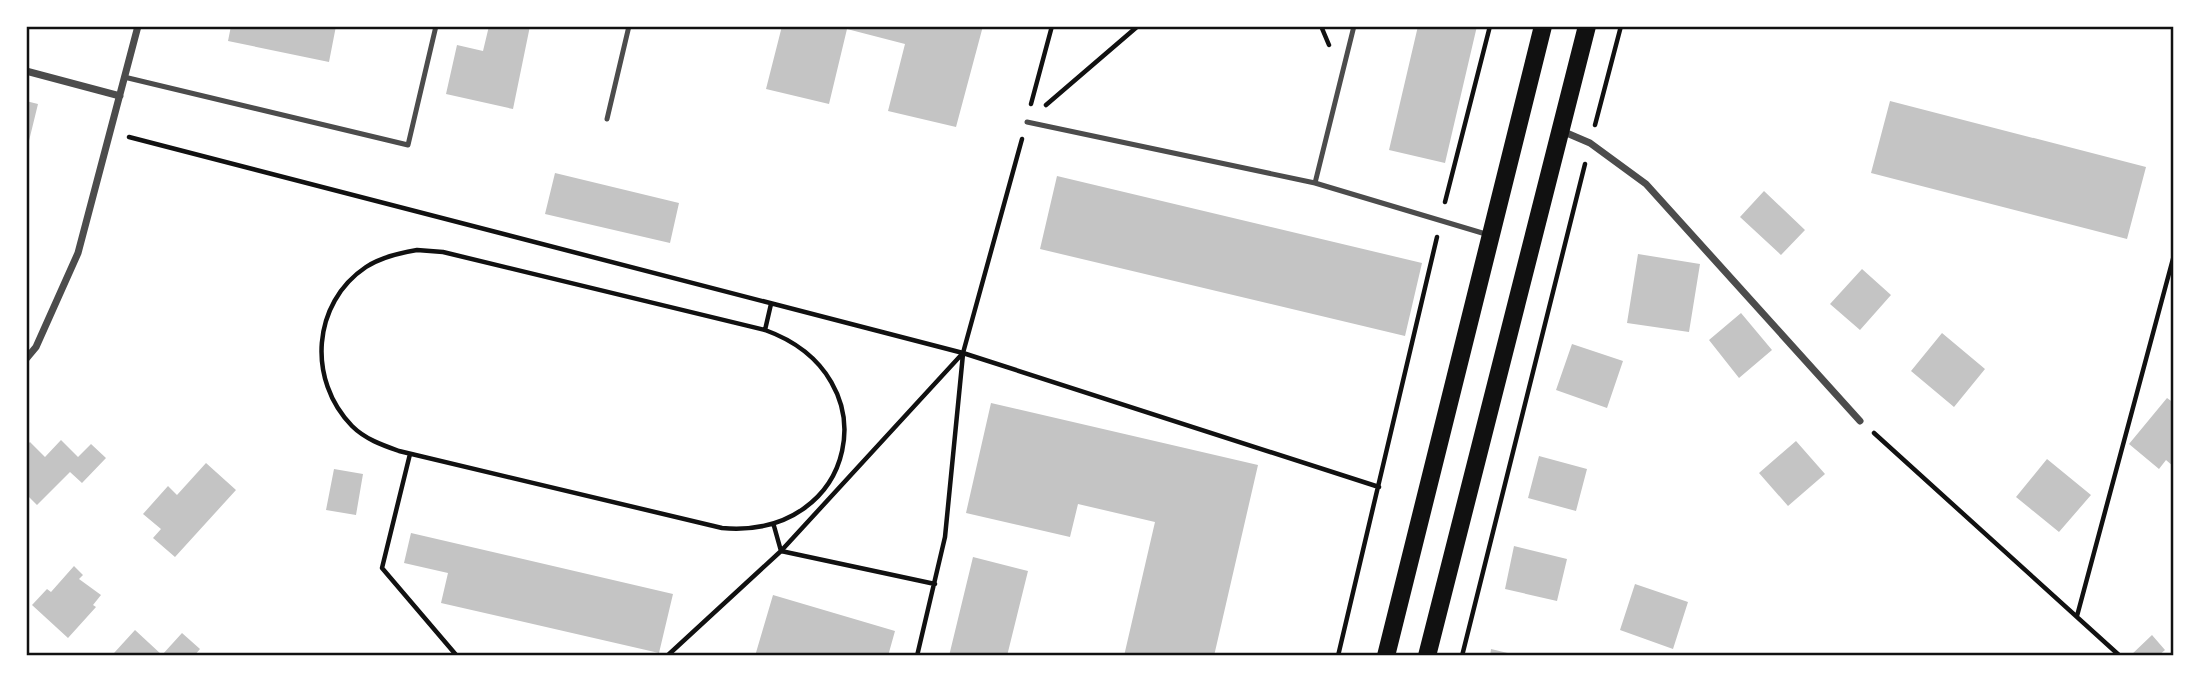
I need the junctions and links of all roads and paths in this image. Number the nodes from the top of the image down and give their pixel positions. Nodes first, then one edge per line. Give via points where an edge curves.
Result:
1 (138, 26) edge
2 (436, 26) edge
3 (629, 26) edge
4 (1052, 26) edge
5 (1138, 26) edge
6 (1354, 26) edge
7 (1490, 26) edge
8 (1543, 26) edge
9 (1587, 26) edge
10 (1621, 26) edge
11 (26, 71) edge
12 (124, 77) junction
13 (120, 96) junction
14 (607, 119) dead end
15 (1027, 122) junction
16 (1561, 130) junction
17 (111, 132) junction
18 (1590, 143) junction
19 (1315, 183) junction
20 (1441, 220) junction
21 (1491, 235) junction
22 (2174, 255) edge
23 (771, 304) junction
24 (765, 330) junction
25 (963, 353) junction
26 (26, 359) edge
27 (1860, 421) joint
28 (410, 454) junction
29 (1379, 487) junction
30 (774, 526) junction
31 (780, 551) junction
32 (936, 584) junction
33 (2077, 616) junction
34 (457, 656) edge
35 (667, 656) edge
36 (917, 656) edge
37 (1338, 656) edge
38 (1386, 656) edge
39 (1427, 656) edge
40 (1462, 656) edge
41 (2120, 656) edge

1 - 12 street
2 - 12 lane via 408,145
3 - 14 lane
4 - 15 path
5 - 15 path
6 - 19 lane
7 - 20 path
8 - 21 main road
9 - 16 main road
10 - 18 path
11 - 13 street
12 - 13 street
13 - 17 street
15 - 19 lane
15 - 25 path
16 - 18 street
16 - 39 main road
17 - 23 path
17 - 26 street via 78,253 36,347
18 - 27 street via 1646,184
18 - 40 path
19 - 20 lane
20 - 21 lane
20 - 29 path
21 - 38 main road
22 - 33 path
23 - 24 path
23 - 25 path
24 - 28 path via 443,252 416,250 390,255 366,266 331,305 322,330 320,356 330,395 353,427 375,442
24 - 30 path via 789,338 829,374 840,398 844,424 842,451 818,497
25 - 29 path
25 - 31 path
25 - 32 path
27 - 33 path
28 - 30 path via 722,528 748,531
28 - 34 path via 382,568
29 - 37 path
30 - 31 path
31 - 32 path
31 - 35 path
32 - 36 path
33 - 41 path

